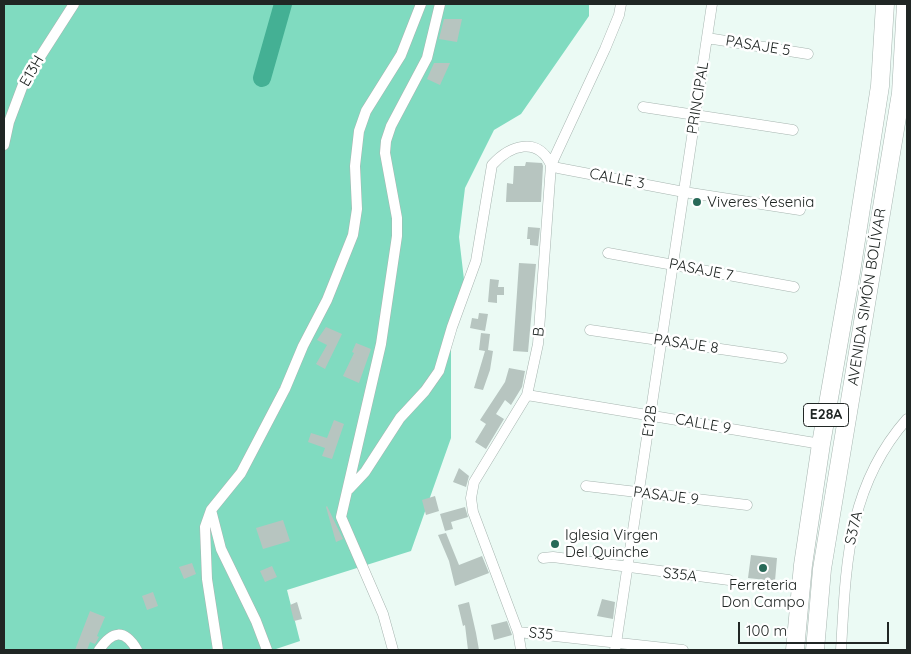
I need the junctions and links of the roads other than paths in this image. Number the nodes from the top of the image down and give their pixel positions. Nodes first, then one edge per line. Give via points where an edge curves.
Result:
1 (74, 4) edge
2 (421, 4) edge
3 (440, 4) edge
4 (621, 4) edge
5 (712, 4) edge
6 (885, 4) edge
7 (906, 4) edge
8 (707, 38) junction
9 (808, 54) dead end
10 (644, 107) dead end
11 (696, 114) junction
12 (793, 130) dead end
13 (4, 145) edge
14 (551, 165) junction
15 (866, 181) junction
16 (684, 192) junction
17 (800, 210) dead end
18 (879, 221) junction
19 (608, 253) dead end
20 (674, 264) junction
21 (794, 287) dead end
22 (590, 330) dead end
23 (662, 340) junction
24 (782, 358) dead end
25 (527, 395) junction
26 (651, 415) junction
27 (907, 419) edge
28 (821, 444) junction
29 (586, 486) dead end
30 (348, 490) junction
31 (640, 492) junction
32 (747, 505) dead end
33 (211, 510) junction
34 (543, 558) dead end
35 (628, 568) junction
36 (729, 580) dead end
37 (518, 632) junction
38 (615, 646) edge
39 (99, 650) edge
40 (137, 650) edge
41 (218, 650) edge
42 (267, 650) edge
43 (393, 650) edge
44 (521, 650) edge
45 (683, 650) edge
46 (794, 650) edge
47 (815, 650) edge
48 (841, 650) edge

1 - 13 street, E13H via 24,82
2 - 33 street via 402,55 366,111 359,130 353,235 327,300 241,473
3 - 30 street via 427,58 386,141 398,236 381,344
4 - 14 street, B via 605,49
5 - 8 street, PRINCIPAL
6 - 15 highway, AVENIDA SIMÓN BOLÍVAR / E28A via 880,86
7 - 18 highway, AVENIDA SIMÓN BOLÍVAR / E28A via 901,93
8 - 9 street, PASAJE 5
8 - 11 street, PRINCIPAL
10 - 11 street
11 - 12 street
11 - 16 street, PRINCIPAL
14 - 16 street, CALLE 3
14 - 25 street, B via 538,344
14 - 30 street via 546,154 530,147 502,154 492,165 476,261 438,371 386,438 365,472
15 - 18 highway via 864,218 871,224
15 - 28 highway, AVENIDA SIMÓN BOLÍVAR / E28A
16 - 17 street, CALLE 3
16 - 20 street, E12B
18 - 47 highway, AVENIDA SIMÓN BOLÍVAR / E28A via 822,569
19 - 20 street, PASAJE 7
20 - 21 street, PASAJE 7
20 - 23 street, E12B
22 - 23 street, PASAJE 8
23 - 24 street, PASAJE 8
23 - 26 street, E12B
25 - 26 street, CALLE 9
25 - 37 street, B via 474,482 471,498 472,512
26 - 28 street, CALLE 9
26 - 31 street, E12B
27 - 48 street, S37A via 868,478 853,524 844,581
28 - 46 highway, AVENIDA SIMÓN BOLÍVAR / E28A
29 - 31 street, PASAJE 9
30 - 43 street via 341,517 383,614
31 - 32 street, PASAJE 9
31 - 35 street, E12B
33 - 41 street via 205,527 207,579
33 - 42 street via 220,550
34 - 35 street, S35A
35 - 36 street, S35A
35 - 38 street, E12B
37 - 38 street, S35
37 - 44 street, B
38 - 45 street, S35
39 - 40 street via 108,637 115,634 124,636

